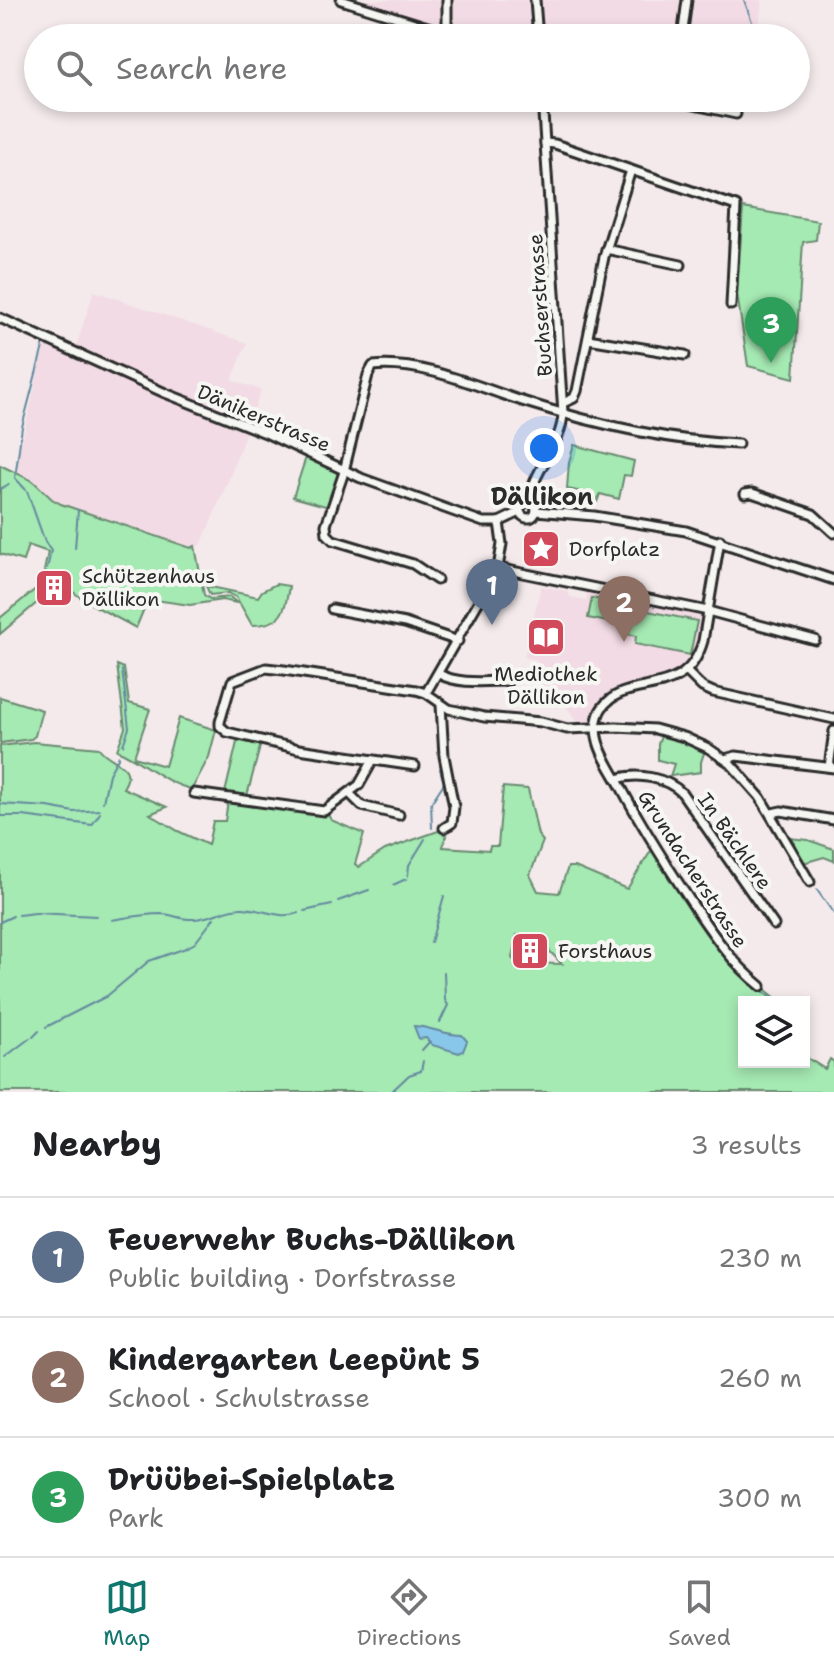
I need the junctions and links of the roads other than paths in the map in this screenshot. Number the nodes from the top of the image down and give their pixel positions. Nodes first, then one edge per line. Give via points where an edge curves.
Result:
1 (341, 0) edge
2 (447, 0) edge
3 (535, 0) edge
4 (687, 0) edge
5 (418, 24) edge
6 (447, 24) edge
7 (537, 24) edge
8 (684, 24) edge
9 (543, 112) edge
10 (727, 112) edge
11 (736, 114) dead end
12 (545, 143) junction
13 (631, 170) junction
14 (606, 249) junction
15 (681, 265) dead end
16 (731, 305) dead end
17 (0, 318) edge
18 (588, 339) junction
19 (685, 355) dead end
20 (563, 403) junction
21 (563, 413) junction
22 (738, 444) dead end
23 (344, 469) junction
24 (745, 494) dead end
25 (529, 502) junction
26 (536, 511) junction
27 (520, 512) junction
28 (499, 522) junction
29 (834, 533) edge
30 (720, 540) junction
31 (498, 568) junction
32 (437, 580) dead end
33 (834, 580) edge
34 (332, 609) dead end
35 (708, 611) junction
36 (815, 640) dead end
37 (458, 641) junction
38 (686, 671) junction
39 (439, 674) junction
40 (508, 681) dead end
41 (426, 693) junction
42 (441, 705) junction
43 (834, 719) edge
44 (596, 729) junction
45 (834, 731) edge
46 (725, 759) junction
47 (373, 760) junction
48 (415, 766) dead end
49 (831, 767) edge
50 (617, 779) junction
51 (194, 793) dead end
52 (350, 794) junction
53 (772, 813) junction
54 (399, 815) dead end
55 (834, 820) edge
56 (444, 828) dead end
57 (810, 882) dead end
58 (774, 925) dead end
59 (761, 986) dead end

1 - 5 street
2 - 6 street
3 - 7 street
4 - 8 street
9 - 12 street, Buchserstrasse
10 - 11 street
12 - 13 street
12 - 20 street, Buchserstrasse
13 - 14 street
13 - 16 street via 736,206
14 - 15 street
14 - 18 street
17 - 23 street, Dänikerstrasse
18 - 19 street
18 - 20 street via 576,396
20 - 21 street, Buchserstrasse
21 - 22 street via 677,440
21 - 23 street via 425,371 373,366
21 - 25 street, Buchserstrasse via 560,435
23 - 28 street, Dänikerstrasse via 476,520
23 - 32 street via 326,525 329,538 413,564
24 - 29 street via 813,514
25 - 26 street
25 - 27 street
26 - 27 street via 528,518
26 - 30 street via 633,521
27 - 28 street
28 - 31 street
30 - 33 street
30 - 35 street
31 - 35 street
31 - 37 street
34 - 37 street via 405,623
35 - 36 street
35 - 38 street via 701,648
37 - 39 street
38 - 43 street via 713,692
38 - 44 street via 665,683 617,695 600,711
39 - 40 street
39 - 41 street
41 - 42 street
41 - 47 street via 266,668 232,681 220,726 227,732
42 - 44 street via 495,719
42 - 56 street via 454,807 452,823
44 - 46 street via 663,731
44 - 50 street, Grundacherstrasse
45 - 49 street
46 - 49 street
46 - 53 street
47 - 48 street
47 - 52 street
50 - 58 street, In Bächlere via 673,784
50 - 59 street, Grundacherstrasse via 654,846 721,946
51 - 52 street via 317,811
52 - 54 street via 362,806
53 - 55 street
53 - 57 street

